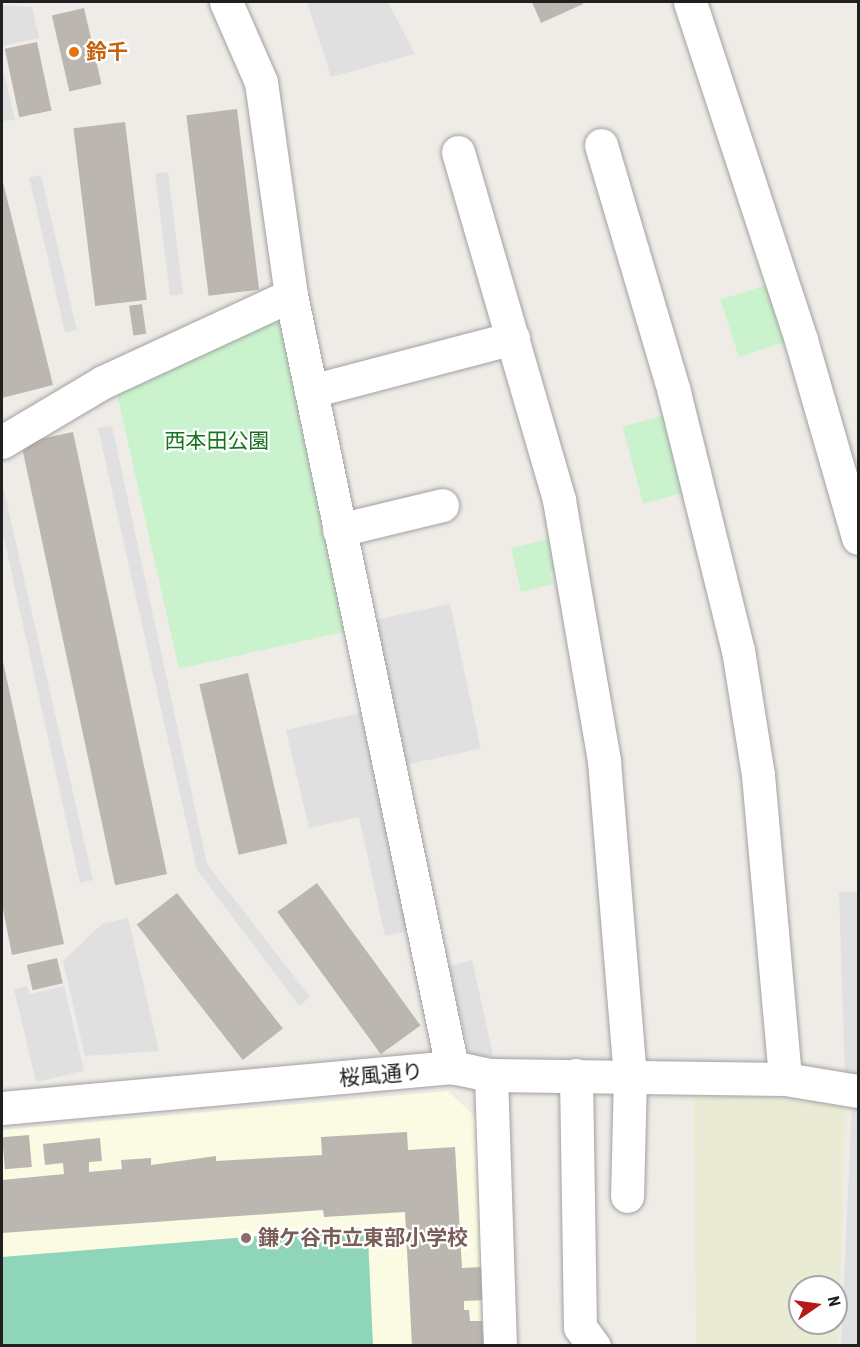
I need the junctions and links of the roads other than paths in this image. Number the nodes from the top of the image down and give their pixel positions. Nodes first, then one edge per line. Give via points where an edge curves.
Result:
1 (226, 2) edge
2 (690, 2) edge
3 (601, 145) dead end
4 (457, 152) dead end
5 (291, 295) junction
6 (513, 338) junction
7 (311, 391) junction
8 (2, 442) edge
9 (442, 505) dead end
10 (339, 530) junction
11 (858, 538) edge
12 (452, 1067) junction
13 (491, 1075) junction
14 (576, 1076) junction
15 (630, 1076) junction
16 (785, 1079) junction
17 (858, 1091) edge
18 (3, 1102) edge
19 (627, 1196) dead end
20 (501, 1346) edge
21 (594, 1346) edge

1 - 5 street via 261,82
2 - 11 street via 801,340
3 - 16 street via 674,392 738,650 758,775
4 - 6 street
5 - 7 street
5 - 8 street via 103,382
6 - 7 street
6 - 15 street via 560,500 604,761
7 - 10 street
9 - 10 street
10 - 12 street
12 - 13 street, 桜風通り
12 - 18 street, 桜風通り
13 - 14 street, 桜風通り
13 - 20 street
14 - 15 street, 桜風通り
14 - 21 street via 580,1328
15 - 16 street, 桜風通り
15 - 19 street
16 - 17 street, 桜風通り

